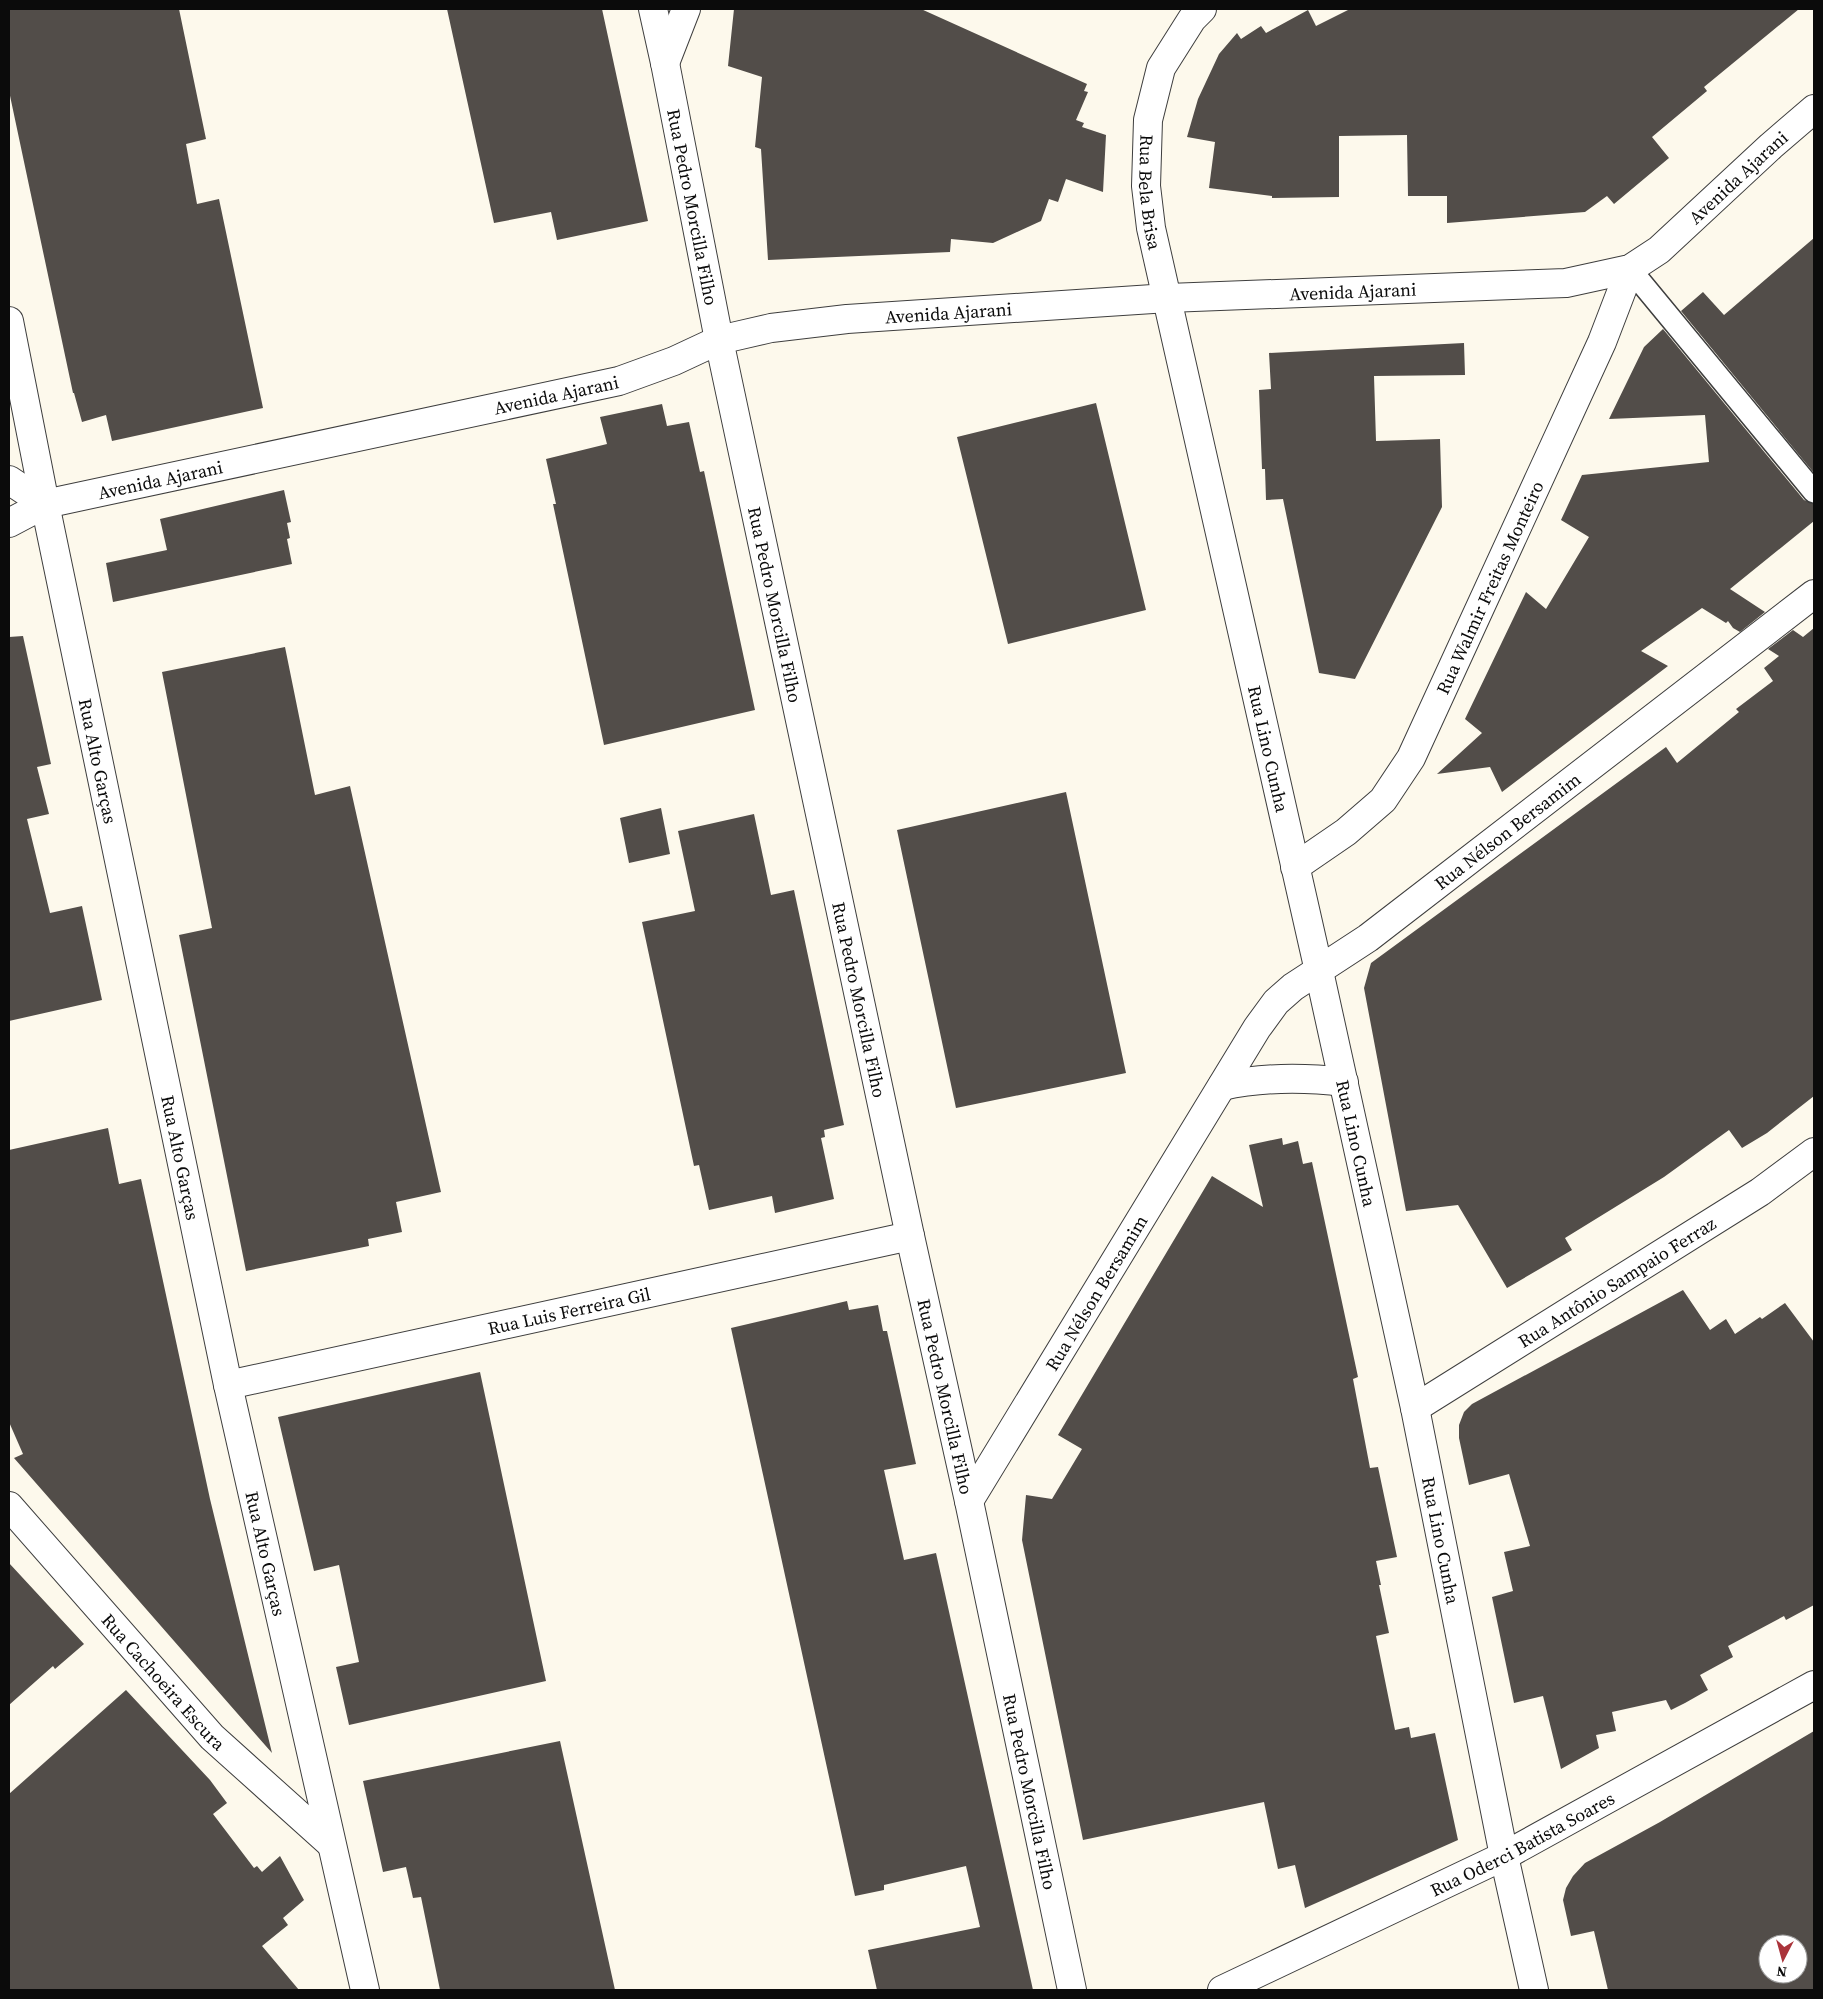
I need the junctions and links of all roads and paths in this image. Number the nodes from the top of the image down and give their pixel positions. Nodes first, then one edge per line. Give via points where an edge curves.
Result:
1 (653, 9) edge
2 (686, 9) edge
3 (1202, 9) edge
4 (665, 63) junction
5 (1814, 109) edge
6 (1630, 269) junction
7 (1168, 298) junction
8 (9, 321) edge
9 (719, 340) junction
10 (9, 480) edge
11 (1814, 492) edge
12 (45, 504) junction
13 (9, 524) edge
14 (1814, 594) edge
15 (1295, 867) junction
16 (1319, 971) junction
17 (1344, 1082) junction
18 (1222, 1086) junction
19 (1814, 1152) edge
20 (910, 1236) junction
21 (228, 1385) junction
22 (1415, 1408) junction
23 (969, 1501) junction
24 (9, 1506) edge
25 (1814, 1685) edge
26 (330, 1843) junction
27 (1504, 1856) junction
28 (365, 1990) edge
29 (1072, 1990) edge
30 (1222, 1990) edge
31 (1534, 1990) edge

1 - 4 street, Rua Pedro Morcilla Filho
2 - 4 street
3 - 7 street, Rua Bela Brisa via 1192,19 1162,68 1148,120 1146,186 1151,228
4 - 9 street, Rua Pedro Morcilla Filho
5 - 6 street, Avenida Ajarani via 1659,250
6 - 7 street, Avenida Ajarani via 1566,283
6 - 11 lane
6 - 15 street, Rua Walmir Freitas Monteiro via 1602,342 1411,758 1383,800 1346,832
7 - 9 street, Avenida Ajarani via 847,319 771,328
7 - 15 street, Rua Lino Cunha
8 - 12 street, Rua Alto Garças
9 - 12 street, Avenida Ajarani via 674,362 620,381
9 - 20 street, Rua Pedro Morcilla Filho
10 - 12 street
12 - 13 street, Avenida Ajarani
12 - 21 street, Rua Alto Garças
14 - 16 street, Rua Nélson Bersamim via 1368,938
15 - 16 street, Rua Lino Cunha
16 - 17 street, Rua Lino Cunha
16 - 18 street, Rua Nélson Bersamim via 1276,1002
17 - 18 street via 1279,1078
17 - 22 street, Rua Lino Cunha
18 - 23 street, Rua Nélson Bersamim
19 - 22 street, Rua Antônio Sampaio Ferraz via 1752,1197
20 - 21 street, Rua Luis Ferreira Gil
20 - 23 street, Rua Pedro Morcilla Filho
21 - 26 street, Rua Alto Garças
22 - 27 street, Rua Lino Cunha
23 - 29 street, Rua Pedro Morcilla Filho
24 - 26 street, Rua Cachoeira Escura via 212,1737
25 - 27 street, Rua Oderci Batista Soares
26 - 28 street, Rua Alto Garças
27 - 30 street, Rua Oderci Batista Soares
27 - 31 street, Rua Lino Cunha

